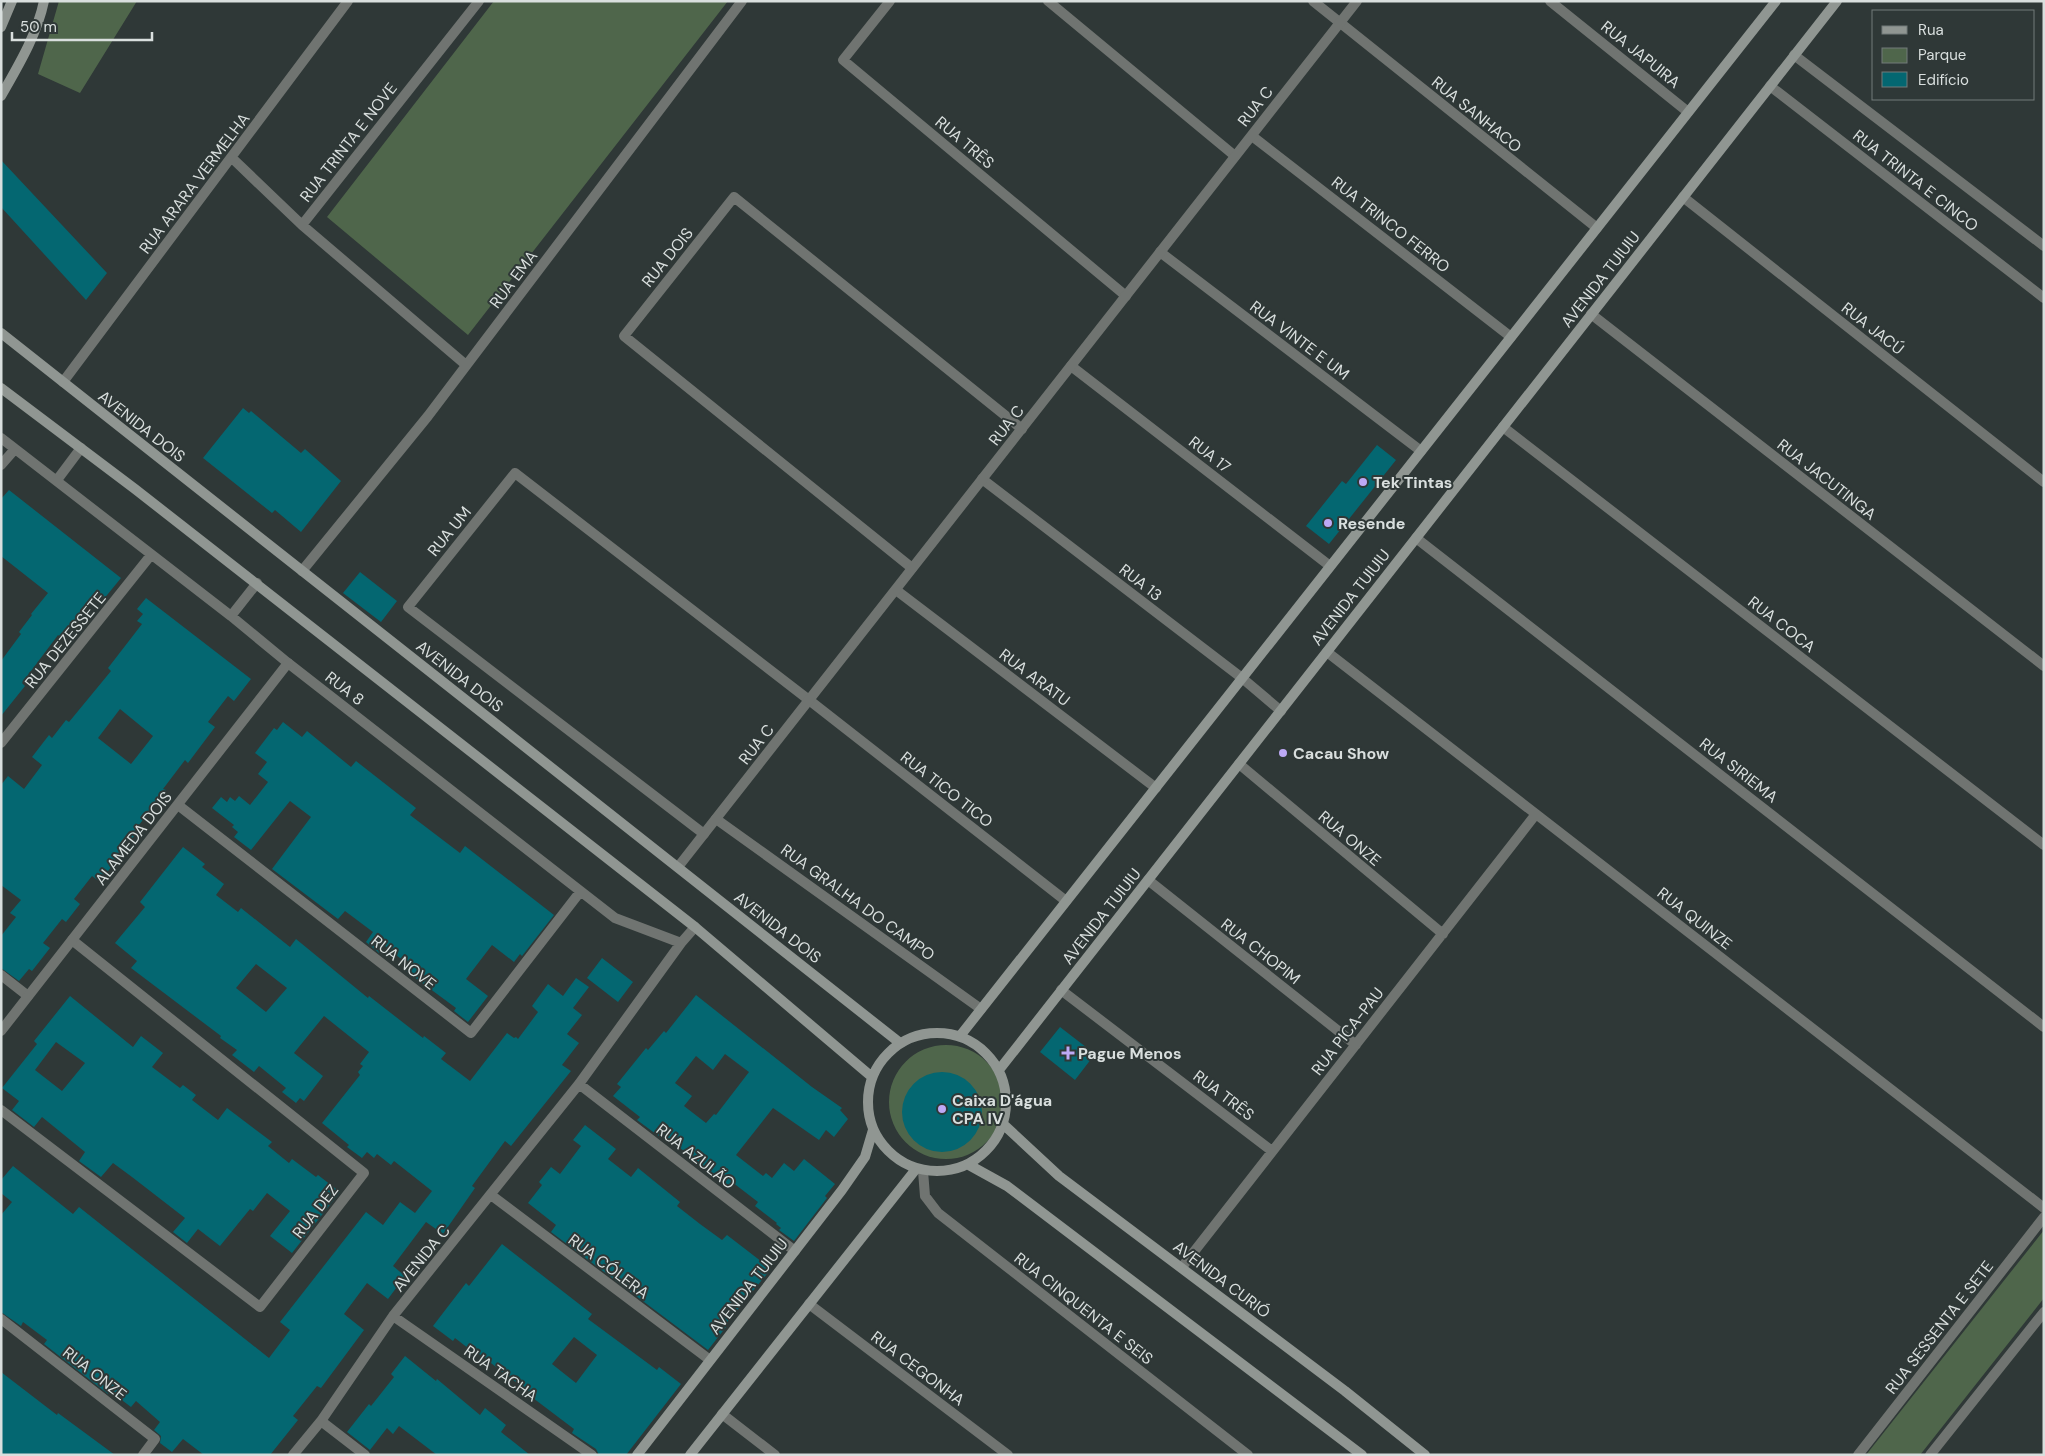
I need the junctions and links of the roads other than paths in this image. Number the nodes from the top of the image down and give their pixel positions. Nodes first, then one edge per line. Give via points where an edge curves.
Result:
1 (12, 1) edge
2 (44, 1) edge
3 (348, 1) edge
4 (479, 1) edge
5 (742, 1) edge
6 (890, 1) edge
7 (1048, 1) edge
8 (1313, 1) edge
9 (1356, 1) edge
10 (1550, 1) edge
11 (1776, 1) edge
12 (1837, 1) edge
13 (1339, 23) junction
14 (1, 27) edge
15 (1794, 55) junction
16 (1770, 86) junction
17 (1, 96) edge
18 (1688, 112) junction
19 (1252, 136) junction
20 (1235, 156) junction
21 (232, 158) junction
22 (1683, 197) junction
23 (302, 224) junction
24 (1597, 228) junction
25 (2044, 246) edge
26 (1160, 252) junction
27 (1126, 296) junction
28 (2044, 298) edge
29 (1591, 314) junction
30 (1, 334) edge
31 (1511, 337) junction
32 (466, 365) junction
33 (1071, 366) junction
34 (62, 382) junction
35 (1, 388) edge
36 (1503, 427) junction
37 (1022, 429) junction
38 (1, 438) edge
39 (81, 448) junction
40 (15, 449) junction
41 (1421, 451) junction
42 (1, 465) edge
43 (982, 479) junction
44 (57, 480) junction
45 (2044, 482) edge
46 (1416, 538) junction
47 (152, 555) junction
48 (1330, 566) junction
49 (912, 568) junction
50 (302, 570) junction
51 (257, 583) junction
52 (896, 590) junction
53 (232, 616) junction
54 (1327, 652) junction
55 (288, 663) junction
56 (2044, 666) edge
57 (1242, 678) junction
58 (809, 700) junction
59 (1281, 711) junction
60 (1, 743) edge
61 (1239, 764) junction
62 (1156, 788) junction
63 (178, 804) junction
64 (1536, 814) junction
65 (716, 819) junction
66 (704, 834) junction
67 (2044, 845) edge
68 (678, 868) junction
69 (1148, 880) junction
70 (580, 892) junction
71 (1066, 901) junction
72 (695, 927) junction
73 (1443, 934) junction
74 (72, 940) junction
75 (681, 943) junction
76 (1, 976) edge
77 (1061, 990) junction
78 (28, 996) junction
79 (981, 1009) junction
80 (2044, 1027) edge
81 (1, 1032) edge
82 (960, 1036) junction
83 (900, 1043) junction
84 (1356, 1045) junction
85 (999, 1070) junction
86 (872, 1077) junction
87 (579, 1084) junction
88 (1, 1110) edge
89 (1003, 1124) junction
90 (873, 1130) junction
91 (1272, 1151) junction
92 (968, 1165) junction
93 (920, 1170) junction
94 (491, 1195) junction
95 (2044, 1208) edge
96 (2044, 1217) edge
97 (795, 1250) junction
98 (1182, 1268) junction
99 (809, 1304) junction
100 (2044, 1312) edge
101 (393, 1316) junction
102 (1, 1319) edge
103 (710, 1360) junction
104 (722, 1414) junction
105 (321, 1420) junction
106 (142, 1455) edge
107 (293, 1455) edge
108 (365, 1455) edge
109 (592, 1455) edge
110 (637, 1455) edge
111 (690, 1455) edge
112 (775, 1455) edge
113 (1008, 1455) edge
114 (1248, 1455) edge
115 (1362, 1455) edge
116 (1425, 1455) edge
117 (1858, 1455) edge
118 (1930, 1455) edge

1 - 14 main road
2 - 17 main road via 41,16
3 - 21 street, RUA ARARA VERMELHA
4 - 23 street, RUA TRINTA E NOVE
5 - 32 street, RUA EMA
6 - 27 street, RUA TRÊS via 843,60
7 - 20 street
8 - 13 street, RUA SANHACO
9 - 13 street, RUA C
10 - 18 street, RUA JAPUIRA
11 - 18 main road, AVENIDA TUIUIU
12 - 15 main road, AVENIDA TUIUIU
13 - 19 street, RUA C
13 - 24 street, RUA SANHACO
15 - 16 main road, AVENIDA TUIUIU
15 - 25 street
16 - 22 main road, AVENIDA TUIUIU
16 - 28 street, RUA TRINTA E CINCO
18 - 24 main road, AVENIDA TUIUIU
19 - 20 street, RUA C
19 - 31 street, RUA TRINCO FERRO
20 - 26 street, RUA C
21 - 23 street, RUA TRINTA E NOVE
21 - 34 street, RUA ARARA VERMELHA
22 - 29 main road, AVENIDA TUIUIU
22 - 45 street, RUA JACÚ
23 - 32 street
24 - 31 main road, AVENIDA TUIUIU
26 - 27 street, RUA C
26 - 41 street, RUA VINTE E UM
27 - 33 street, RUA C
29 - 36 main road, AVENIDA TUIUIU
29 - 56 street, RUA JACUTINGA
30 - 34 main road, AVENIDA DOIS
31 - 41 main road, AVENIDA TUIUIU
32 - 50 street, RUA EMA
33 - 37 street, RUA C
33 - 48 street, RUA 17
34 - 50 main road, AVENIDA DOIS
35 - 39 main road
36 - 46 main road, AVENIDA TUIUIU
36 - 67 street, RUA COCA
37 - 43 street, RUA C
37 - 49 street, RUA DOIS via 734,197 624,336
38 - 40 street, RUA 8
39 - 44 street
39 - 51 main road
40 - 42 street
40 - 44 street, RUA 8
41 - 48 main road, AVENIDA TUIUIU
43 - 49 street, RUA C
43 - 57 street, RUA 13
44 - 47 street, RUA 8
46 - 54 main road, AVENIDA TUIUIU
46 - 80 street, RUA SIRIEMA
47 - 53 street, RUA 8
47 - 60 street, RUA DEZESSETE
48 - 57 main road, AVENIDA TUIUIU
49 - 52 street, RUA C
50 - 68 main road, AVENIDA DOIS
51 - 53 street
51 - 72 main road
52 - 58 street, RUA C
52 - 62 street, RUA ARATU
53 - 55 street, RUA 8
54 - 59 main road, AVENIDA TUIUIU
54 - 64 street, RUA QUINZE
55 - 63 street, ALAMEDA DOIS
55 - 70 street, RUA 8
57 - 59 street, RUA 13
57 - 62 main road, AVENIDA TUIUIU
58 - 65 street, RUA C
58 - 66 street, RUA UM via 514,473 408,607
58 - 71 street, RUA TICO TICO
59 - 61 main road, AVENIDA TUIUIU
61 - 69 main road, AVENIDA TUIUIU
61 - 73 street, RUA ONZE
62 - 71 main road, AVENIDA TUIUIU
63 - 70 street, RUA NOVE via 471,1033
63 - 74 street, ALAMEDA DOIS
64 - 73 street, RUA PICA-PAU
64 - 95 street, RUA QUINZE
65 - 66 street, RUA C
65 - 79 street, RUA GRALHA DO CAMPO
66 - 68 street, RUA C
68 - 83 main road, AVENIDA DOIS
69 - 77 main road, AVENIDA TUIUIU
69 - 84 street, RUA CHOPIM
70 - 75 street, RUA 8 via 615,918
71 - 79 main road, AVENIDA TUIUIU
72 - 75 street
72 - 86 main road
73 - 84 street, RUA PICA-PAU
74 - 78 street, ALAMEDA DOIS
74 - 88 street, RUA DEZ via 364,1173 260,1306
75 - 87 street
76 - 78 street
77 - 85 main road, AVENIDA TUIUIU
77 - 91 street, RUA TRÊS
78 - 81 street, ALAMEDA DOIS
79 - 82 main road, AVENIDA TUIUIU
82 - 83 main road via 940,1032 919,1035
82 - 85 main road via 976,1044
83 - 86 main road via 884,1058
84 - 91 street, RUA PICA-PAU
85 - 89 main road via 1006,1096
86 - 90 main road via 868,1113
87 - 94 street, AVENIDA C
87 - 97 street, RUA AZULÃO
89 - 92 main road via 984,1154
89 - 98 main road, AVENIDA CURIÓ via 1059,1176
90 - 93 main road via 883,1147 898,1160
90 - 97 main road, AVENIDA TUIUIU via 865,1156
91 - 98 street, RUA PICA-PAU
92 - 93 main road via 946,1172
92 - 115 main road via 1007,1186
93 - 99 main road
93 - 114 street, RUA CINQUENTA E SEIS via 925,1196 938,1213
94 - 101 street, AVENIDA C
94 - 103 street, RUA CÓLERA
96 - 117 street, RUA SESSENTA E SETE
97 - 103 main road, AVENIDA TUIUIU
98 - 116 main road, AVENIDA CURIÓ
99 - 104 main road
99 - 113 street, RUA CEGONHA
100 - 118 street
101 - 105 street, AVENIDA C
101 - 109 street, RUA TACHA
102 - 106 street, RUA ONZE via 155,1439
103 - 110 main road, AVENIDA TUIUIU
104 - 111 main road
104 - 112 street
105 - 107 street, AVENIDA C
105 - 108 street

